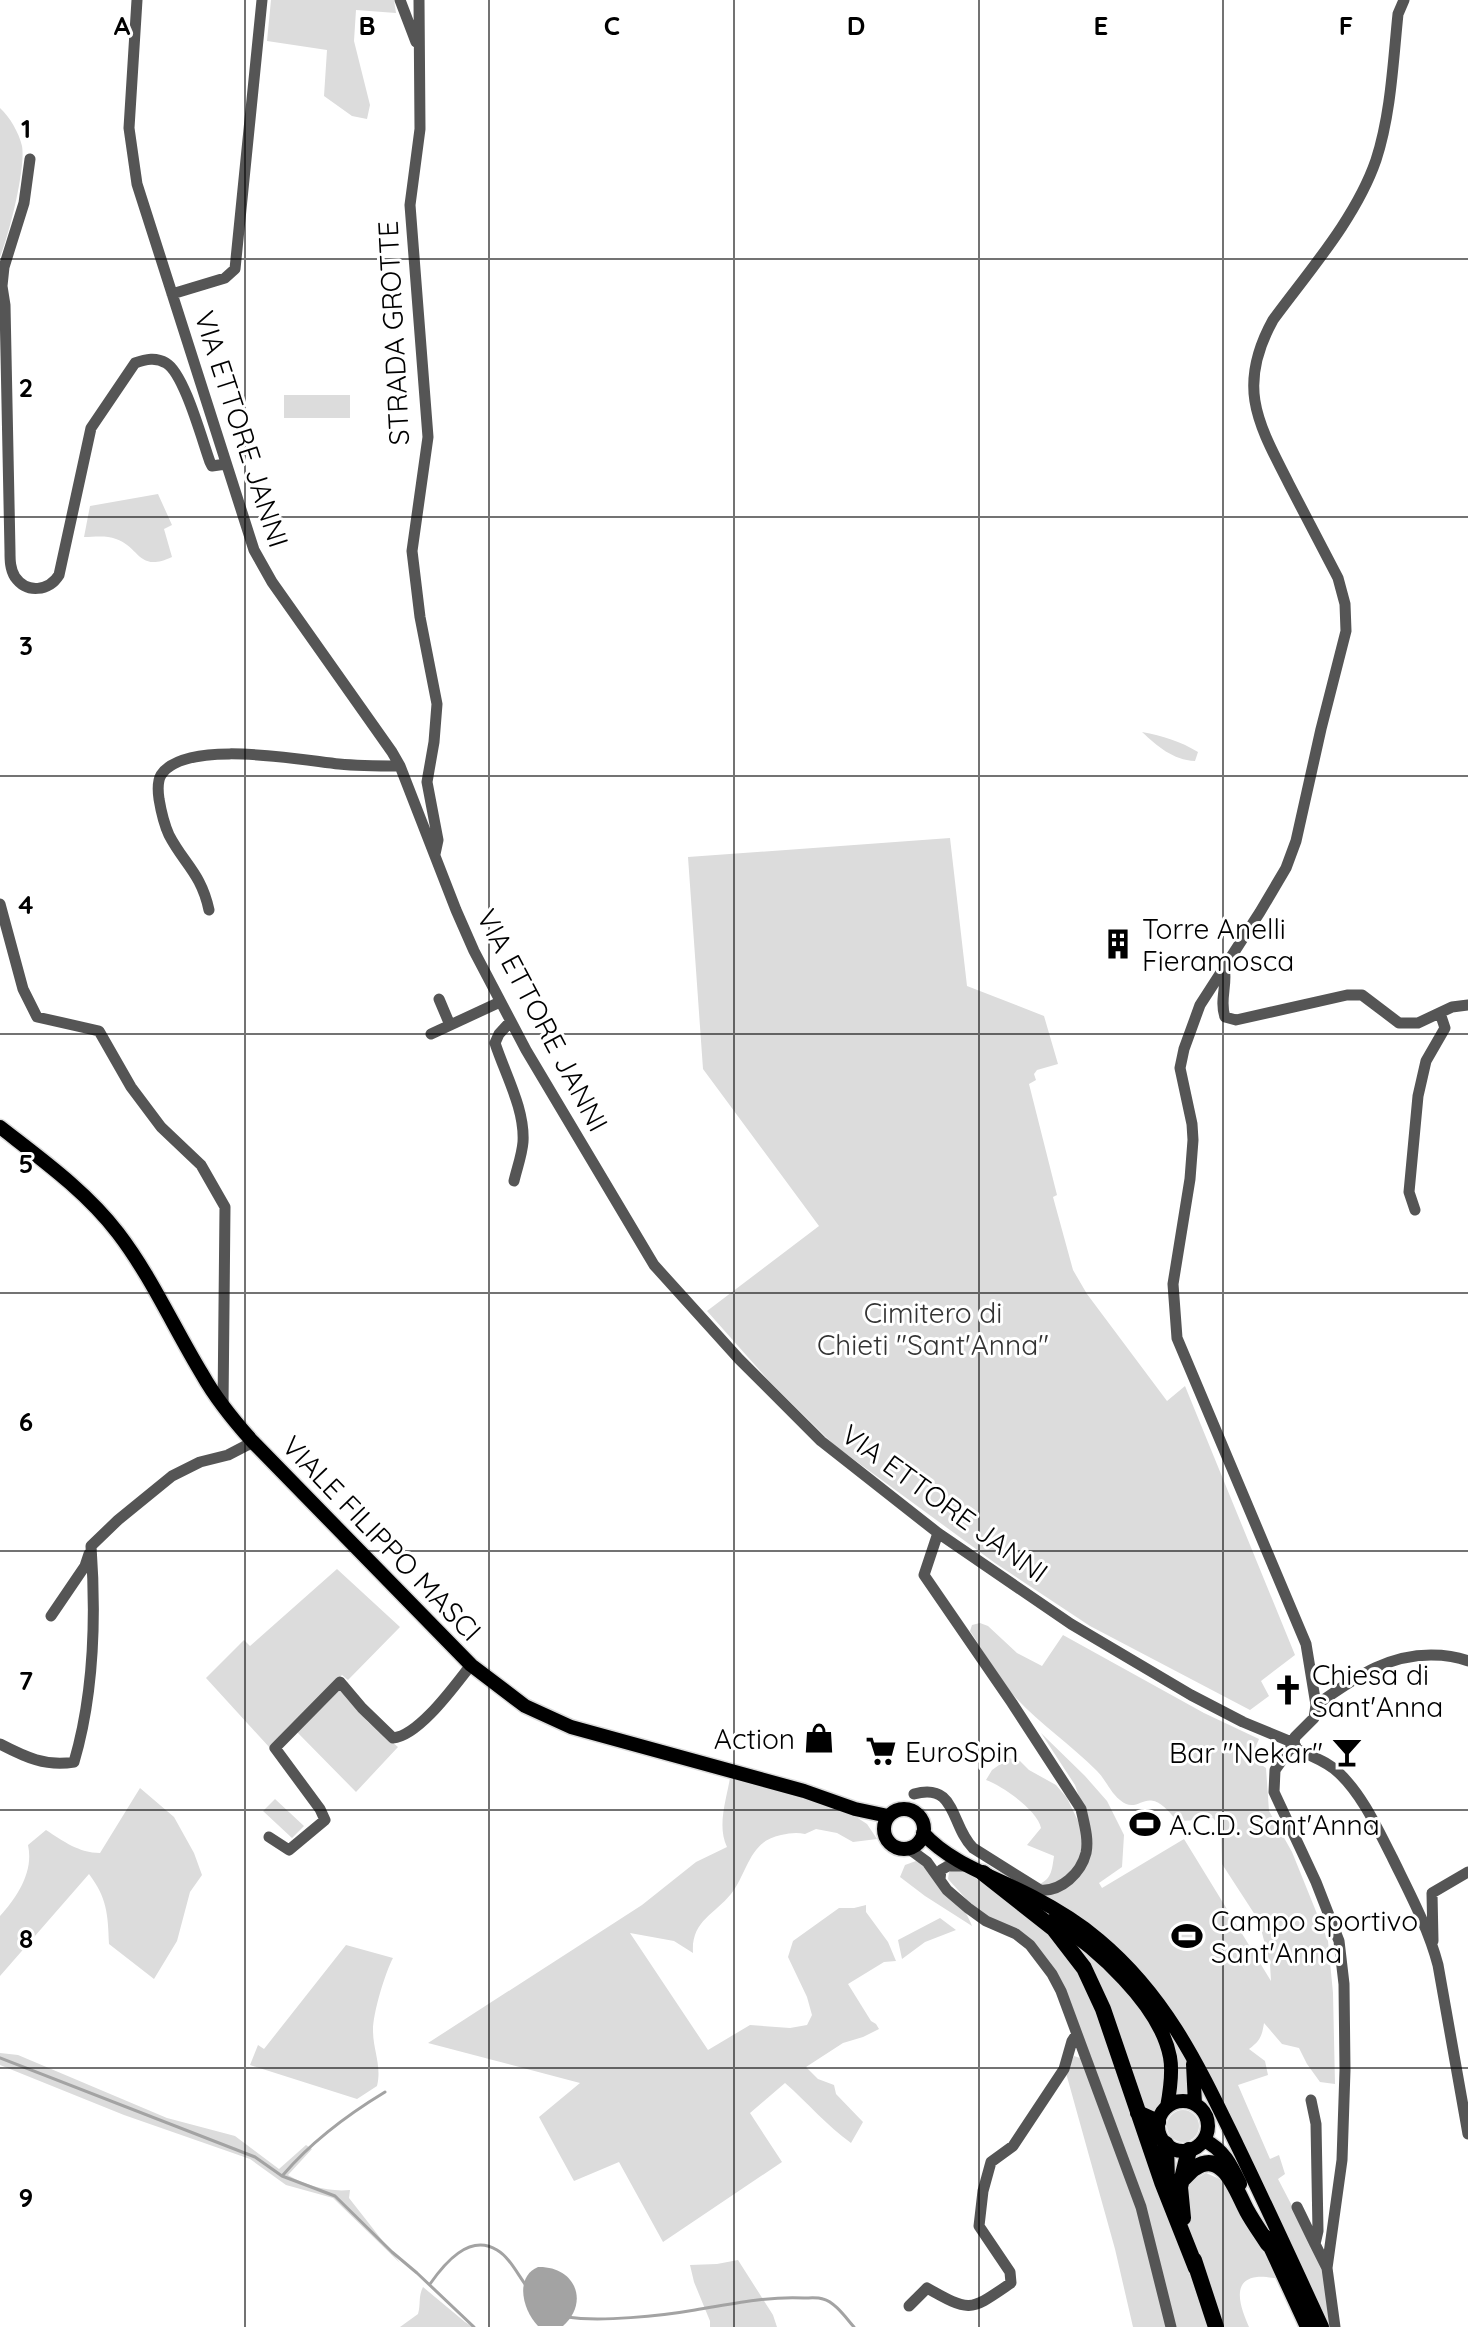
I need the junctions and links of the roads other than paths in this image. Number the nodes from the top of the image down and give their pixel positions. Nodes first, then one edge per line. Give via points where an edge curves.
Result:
1 (137, 0) edge
2 (262, 0) edge
3 (400, 0) edge
4 (419, 0) edge
5 (1404, 0) edge
6 (419, 50) junction
7 (30, 159) dead end
8 (1, 285) edge
9 (172, 294) junction
10 (226, 464) junction
11 (400, 766) junction
12 (435, 854) junction
13 (0, 904) edge
14 (209, 910) dead end
15 (1224, 966) junction
16 (439, 999) dead end
17 (500, 1002) junction
18 (1468, 1005) edge
19 (1440, 1013) junction
20 (510, 1022) junction
21 (450, 1025) junction
22 (431, 1034) dead end
23 (0, 1127) edge
24 (514, 1181) dead end
25 (1415, 1210) dead end
26 (223, 1407) junction
27 (253, 1442) junction
28 (938, 1533) junction
29 (91, 1546) junction
30 (51, 1616) dead end
31 (1468, 1661) edge
32 (471, 1665) junction
33 (1316, 1709) junction
34 (1294, 1743) junction
35 (0, 1744) edge
36 (914, 1794) dead end
37 (855, 1809) junction
38 (888, 1816) junction
39 (884, 1833) junction
40 (923, 1833) junction
41 (269, 1837) dead end
42 (910, 1847) junction
43 (952, 1857) junction
44 (978, 1870) junction
45 (1468, 1872) edge
46 (940, 1879) junction
47 (1433, 1945) junction
48 (1076, 2035) junction
49 (1192, 2056) junction
50 (1311, 2100) dead end
51 (1195, 2104) junction
52 (1167, 2107) junction
53 (1138, 2113) junction
54 (1158, 2122) junction
55 (1208, 2123) junction
56 (1468, 2134) edge
57 (1204, 2140) junction
58 (1166, 2144) junction
59 (1238, 2148) junction
60 (1189, 2150) junction
61 (1180, 2182) junction
62 (1170, 2204) junction
63 (1297, 2207) dead end
64 (1268, 2244) junction
65 (1315, 2244) junction
66 (1196, 2268) junction
67 (1327, 2268) junction
68 (909, 2306) dead end
69 (1171, 2327) edge
70 (1216, 2327) edge
71 (1307, 2327) edge
72 (1322, 2327) edge
73 (1335, 2327) edge

1 - 9 street, VIA ETTORE JANNI via 131,154
2 - 9 street via 235,269 225,278
3 - 6 street, STRADA GROTTE
4 - 6 street
5 - 15 street via 1376,160 1355,208 1263,337 1253,374 1261,428 1338,578 1346,631 1291,855
6 - 12 street, STRADA GROTTE via 420,129 410,205 428,437 412,551 437,704 427,782 438,840
7 - 8 street via 24,203
8 - 10 street via 10,551 14,575 23,585 45,588 59,575 91,428 135,363 157,359 175,370 212,466
9 - 10 street, VIA ETTORE JANNI
10 - 11 street, VIA ETTORE JANNI via 260,562
11 - 12 street, VIA ETTORE JANNI
11 - 14 street via 233,754 196,757 168,768 158,783 165,826 201,881
12 - 17 street, VIA ETTORE JANNI
13 - 26 street via 23,989 37,1017 99,1031 131,1087 161,1127 201,1165 225,1207
15 - 19 street via 1221,1006 1225,1017 1236,1020 1347,995 1362,995 1399,1023 1418,1023
15 - 33 street via 1200,1005 1180,1068 1193,1140 1173,1284 1177,1338 1306,1644
16 - 21 street
17 - 20 street, VIA ETTORE JANNI
17 - 21 street
18 - 19 street
19 - 25 street via 1445,1028 1426,1061 1418,1096 1409,1192
20 - 24 street via 495,1043 521,1121 523,1141
20 - 28 street, VIA ETTORE JANNI via 654,1265 821,1441
21 - 22 street
23 - 26 main road, VIALE FILIPPO MASCI via 80,1193 117,1232
26 - 27 main road, VIALE FILIPPO MASCI
27 - 29 street via 172,1476
27 - 32 main road, VIALE FILIPPO MASCI
28 - 34 street, VIA ETTORE JANNI via 1071,1624 1243,1722
28 - 36 street via 924,1575 1081,1809 1087,1852 1061,1886 1049,1891 1033,1887 973,1848 941,1795
29 - 30 street via 85,1566
29 - 35 street via 93,1636 74,1762 32,1760
31 - 33 street via 1448,1655 1391,1660 1365,1671
32 - 37 main road, VIALE FILIPPO MASCI via 525,1706 571,1727
32 - 41 street via 403,1737 393,1738 340,1682 275,1748 325,1820 289,1850
33 - 34 street
34 - 47 street, VIA ETTORE JANNI via 1328,1764 1357,1794
34 - 67 street via 1275,1770 1274,1792 1339,1941 1344,1984 1342,2160
37 - 38 main road, VIALE FILIPPO MASCI
37 - 39 main road, VIALE FILIPPO MASCI
38 - 39 main road
38 - 40 main road via 903,1808 914,1811
39 - 42 main road via 894,1846
40 - 42 main road
40 - 43 main road
42 - 43 main road
42 - 46 street
43 - 44 main road
44 - 46 street via 945,1867
44 - 49 main road via 1074,1921 1116,1954 1163,2007
44 - 52 main road via 1070,1931 1141,2000 1159,2027 1170,2058
44 - 53 highway via 1054,1929 1084,1968
45 - 47 street via 1432,1893
46 - 48 street via 986,1921 1030,1945 1061,1991
47 - 56 street
48 - 68 street via 1064,2069 1013,2146 991,2162 983,2191 979,2226 1010,2272 1011,2283 972,2307 927,2288
48 - 69 street via 1141,2207
49 - 51 main road
49 - 59 main road
50 - 65 street via 1316,2124
51 - 52 main road via 1177,2101
51 - 55 main road
52 - 54 main road
53 - 54 highway
53 - 62 highway
54 - 58 main road
55 - 57 main road
55 - 59 main road
57 - 60 main road
57 - 64 main road via 1229,2161
58 - 60 main road
58 - 62 highway
59 - 72 main road
60 - 61 highway
61 - 64 highway via 1198,2166 1221,2168
61 - 66 highway
62 - 66 highway
63 - 65 street
64 - 71 main road
65 - 67 street
66 - 70 highway
67 - 73 street

